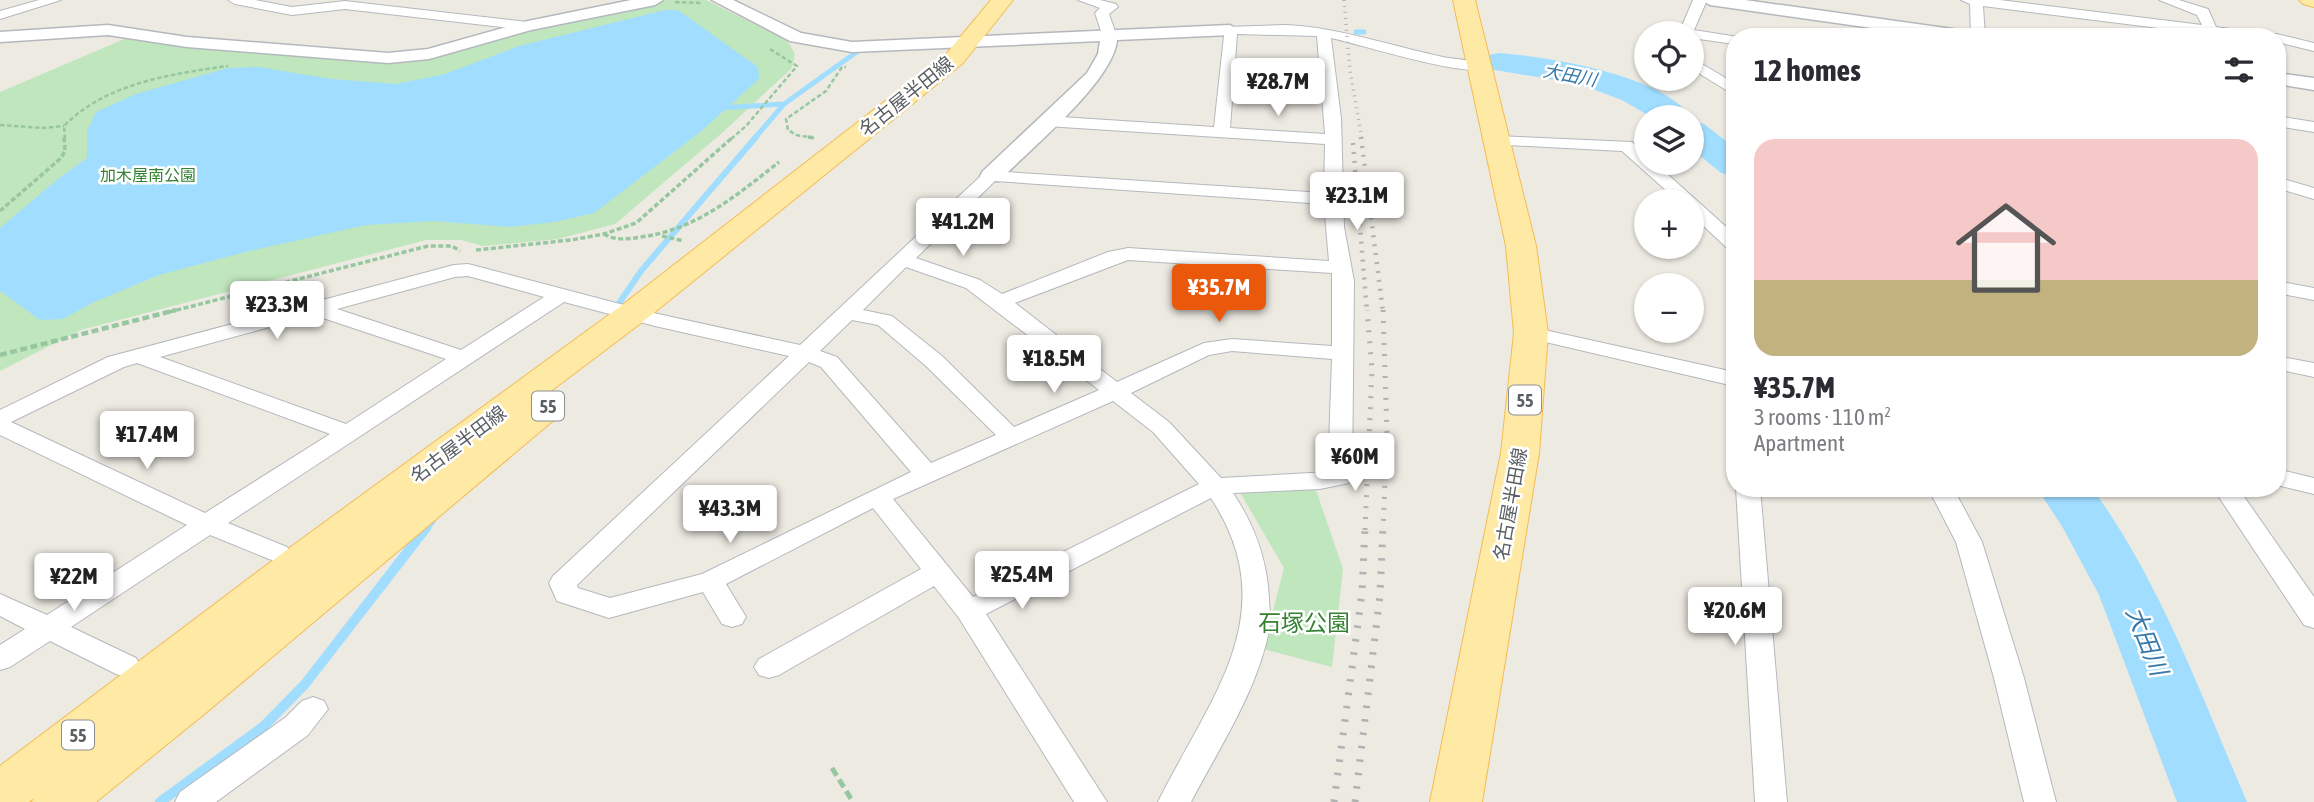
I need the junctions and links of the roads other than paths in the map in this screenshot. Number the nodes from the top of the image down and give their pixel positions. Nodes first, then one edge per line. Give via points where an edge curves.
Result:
1 (54, 0) edge
2 (235, 0) edge
3 (720, 0) edge
4 (1002, 0) edge
5 (1027, 0) edge
6 (1085, 0) edge
7 (1464, 0) edge
8 (1700, 0) edge
9 (1710, 0) edge
10 (2166, 0) edge
11 (1972, 1) edge
12 (661, 2) edge
13 (0, 15) edge
14 (1691, 21) edge
15 (528, 26) junction
16 (1911, 28) edge
17 (1975, 28) edge
18 (2195, 28) edge
19 (2210, 28) edge
20 (1230, 30) junction
21 (1324, 33) junction
22 (1110, 34) junction
23 (1704, 36) edge
24 (0, 37) edge
25 (1726, 39) edge
26 (2286, 40) edge
27 (985, 41) junction
28 (2314, 47) edge
29 (1478, 66) junction
30 (1704, 68) edge
31 (1726, 80) edge
32 (2286, 80) edge
33 (2314, 84) edge
34 (1046, 121) junction
35 (2286, 122) edge
36 (2314, 127) edge
37 (1222, 133) junction
38 (1331, 139) junction
39 (1496, 141) junction
40 (991, 176) junction
41 (2286, 185) edge
42 (1674, 189) edge
43 (2314, 194) edge
44 (1334, 199) junction
45 (1704, 216) edge
46 (1726, 237) edge
47 (904, 260) junction
48 (1340, 268) junction
49 (2286, 289) edge
50 (2314, 294) edge
51 (559, 296) junction
52 (1000, 302) junction
53 (317, 309) junction
54 (848, 313) junction
55 (644, 316) junction
56 (1531, 333) junction
57 (805, 353) junction
58 (1343, 353) junction
59 (138, 356) junction
60 (464, 358) junction
61 (2286, 365) edge
62 (2314, 370) edge
63 (1726, 377) edge
64 (1114, 392) junction
65 (0, 419) edge
66 (0, 426) edge
67 (349, 433) junction
68 (1012, 438) junction
69 (928, 474) junction
70 (2286, 479) edge
71 (1215, 486) junction
72 (2314, 486) edge
73 (877, 496) junction
74 (1749, 497) edge
75 (1945, 497) edge
76 (2231, 497) edge
77 (206, 524) junction
78 (278, 553) dead end
79 (937, 572) junction
80 (710, 581) junction
81 (0, 604) edge
82 (968, 611) junction
83 (732, 617) dead end
84 (2314, 618) edge
85 (48, 628) junction
86 (0, 659) edge
87 (126, 666) dead end
88 (769, 667) dead end
89 (313, 709) dead end
90 (0, 795) edge
91 (58, 802) edge
92 (191, 802) edge
93 (1091, 802) edge
94 (1174, 802) edge
95 (1456, 802) edge
96 (1771, 802) edge
97 (2040, 802) edge

1 - 13 street
2 - 15 street via 292,11 345,5
3 - 27 street via 796,37 825,44 864,48
4 - 27 main road, 名古屋半田線 / 55
5 - 27 main road, 名古屋半田線 / 55
6 - 22 street via 1111,7 1102,13
7 - 29 main road, 名古屋半田線 / 55
8 - 14 street
9 - 16 street
10 - 19 street via 2203,12
11 - 17 street
11 - 18 street
12 - 15 street
15 - 24 street via 429,54 388,58 187,42 108,30
20 - 21 street
20 - 22 street
20 - 37 street
21 - 29 street via 1432,61
21 - 38 street
22 - 27 street
22 - 34 street via 1107,54 1094,76
23 - 25 street
26 - 28 street
27 - 55 main road, 名古屋半田線 / 55 via 922,109
29 - 39 main road, 名古屋半田線 / 55
30 - 31 street
32 - 33 street
34 - 37 street
34 - 40 street
35 - 36 street
37 - 38 street
38 - 44 street
39 - 42 street via 1626,146
39 - 56 main road, 名古屋半田線 / 55 via 1521,246
40 - 44 street
40 - 47 street
41 - 43 street
44 - 48 street
45 - 46 street
47 - 52 street via 973,284
47 - 54 street
48 - 52 street via 1128,254
48 - 58 street via 1344,281
49 - 50 street
51 - 53 street via 468,270
51 - 55 street
51 - 60 street
52 - 64 street
53 - 59 street
53 - 60 street
54 - 57 street
54 - 68 street via 885,320
55 - 57 street
55 - 90 main road, 名古屋半田線 / 55 via 303,559
55 - 91 main road, 名古屋半田線 / 55 via 191,698
56 - 63 street
56 - 95 main road, 名古屋半田線 / 55 via 1520,453
57 - 69 street via 829,362
57 - 80 street via 563,583 567,594 609,607
58 - 64 street via 1214,346
58 - 71 street via 1340,477
59 - 65 street via 93,372
59 - 67 street
60 - 67 street
61 - 62 street
64 - 68 street
64 - 71 street via 1161,427
66 - 77 street
67 - 77 street
68 - 69 street
69 - 73 street
70 - 72 street
71 - 82 street
71 - 94 street via 1248,547 1256,624 1234,692
73 - 79 street
73 - 80 street
74 - 96 street
75 - 97 street via 1969,542
76 - 84 street
77 - 78 street
77 - 85 street
79 - 82 street
79 - 88 street
80 - 83 street
81 - 85 street
82 - 93 street
85 - 86 street
85 - 87 street
89 - 92 street via 297,726

